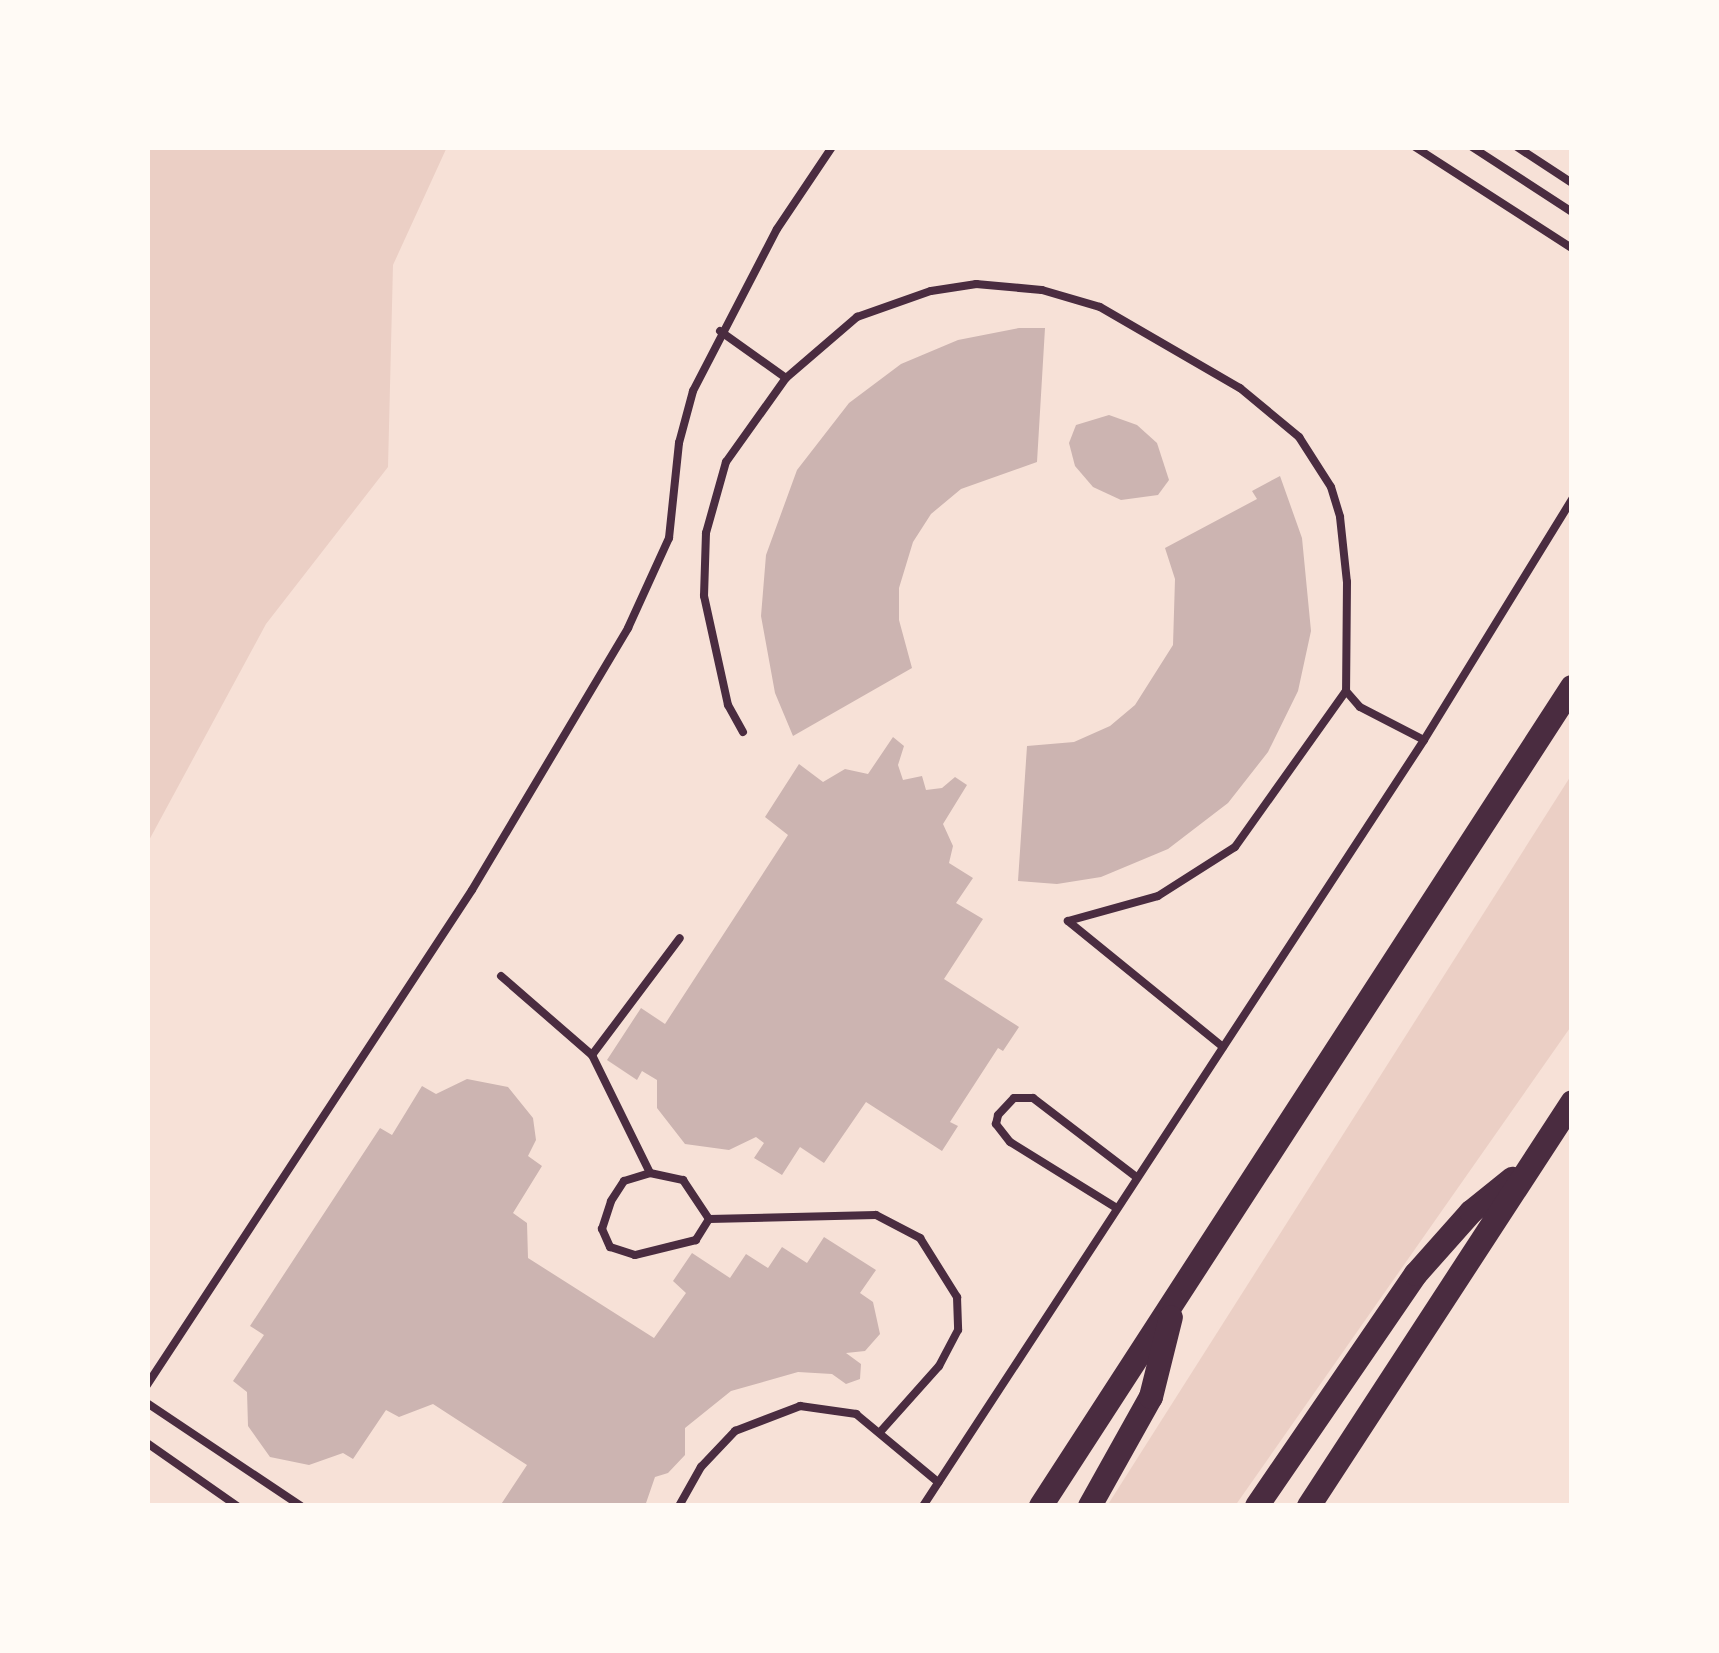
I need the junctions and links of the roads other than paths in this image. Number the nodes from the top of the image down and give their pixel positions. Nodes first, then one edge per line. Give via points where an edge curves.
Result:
1 (832, 147) edge
2 (1415, 147) edge
3 (1472, 147) edge
4 (1517, 147) edge
5 (1572, 183) edge
6 (1572, 212) edge
7 (1572, 248) edge
8 (720, 331) junction
9 (786, 378) junction
10 (1572, 499) edge
11 (1572, 687) edge
12 (1346, 691) junction
13 (742, 732) dead end
14 (1424, 740) junction
15 (680, 938) dead end
16 (501, 976) dead end
17 (1223, 1047) junction
18 (592, 1055) junction
19 (1572, 1102) edge
20 (1532, 1162) junction
21 (650, 1173) junction
22 (1135, 1176) junction
23 (1114, 1207) junction
24 (709, 1219) junction
25 (1175, 1298) junction
26 (147, 1385) edge
27 (147, 1403) edge
28 (881, 1430) junction
29 (147, 1443) edge
30 (938, 1482) junction
31 (237, 1506) edge
32 (301, 1506) edge
33 (679, 1506) edge
34 (923, 1506) edge
35 (1041, 1506) edge
36 (1090, 1506) edge
37 (1257, 1506) edge
38 (1310, 1506) edge

1 - 8 lane
2 - 7 lane
3 - 6 lane
4 - 5 lane
8 - 9 lane
8 - 26 lane via 679,443 668,538 628,628 472,890
9 - 12 lane via 873,309 976,284 1072,296 1186,353 1280,418 1330,487 1347,582
9 - 13 lane via 726,462 704,546 712,640
10 - 14 lane
11 - 25 main road
12 - 14 lane via 1360,707
12 - 17 lane via 1235,847 1158,896 1068,921
14 - 17 lane
15 - 18 lane
16 - 18 lane
17 - 22 lane
18 - 21 lane
19 - 20 main road
20 - 37 main road via 1471,1212 1416,1274
20 - 38 main road
21 - 24 lane via 683,1180
21 - 24 lane via 624,1181 611,1201 602,1229 610,1247 635,1255 696,1240
22 - 23 lane
22 - 23 lane via 1033,1098 1014,1098 998,1114 1000,1134
23 - 30 lane
24 - 28 lane via 876,1216 920,1238 957,1297 958,1330 939,1366
25 - 35 main road
25 - 36 main road via 1151,1397
27 - 32 lane
28 - 30 lane
28 - 33 lane via 831,1407 767,1415 724,1443
29 - 31 lane
30 - 34 lane

